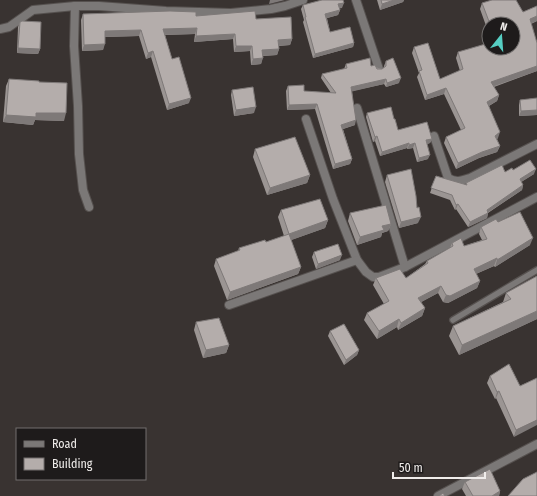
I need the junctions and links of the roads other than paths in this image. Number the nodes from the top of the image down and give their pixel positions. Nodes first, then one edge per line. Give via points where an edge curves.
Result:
1 (303, 0) edge
2 (356, 0) edge
3 (75, 6) junction
4 (0, 29) edge
5 (379, 69) edge
6 (357, 108) dead end
7 (306, 119) dead end
8 (434, 136) dead end
9 (537, 144) edge
10 (537, 197) edge
11 (89, 207) dead end
12 (357, 260) junction
13 (405, 267) junction
14 (537, 270) edge
15 (229, 305) dead end
16 (453, 320) dead end
17 (537, 444) edge
18 (438, 496) edge

1 - 3 street via 285,6 231,13
2 - 5 street
3 - 4 street via 33,10 9,27
3 - 11 street via 74,46 79,154 83,190
6 - 13 street
7 - 12 street via 333,200
8 - 9 street via 448,178 458,182
10 - 13 street
12 - 13 street via 373,277
12 - 15 street
14 - 16 lane
17 - 18 street

